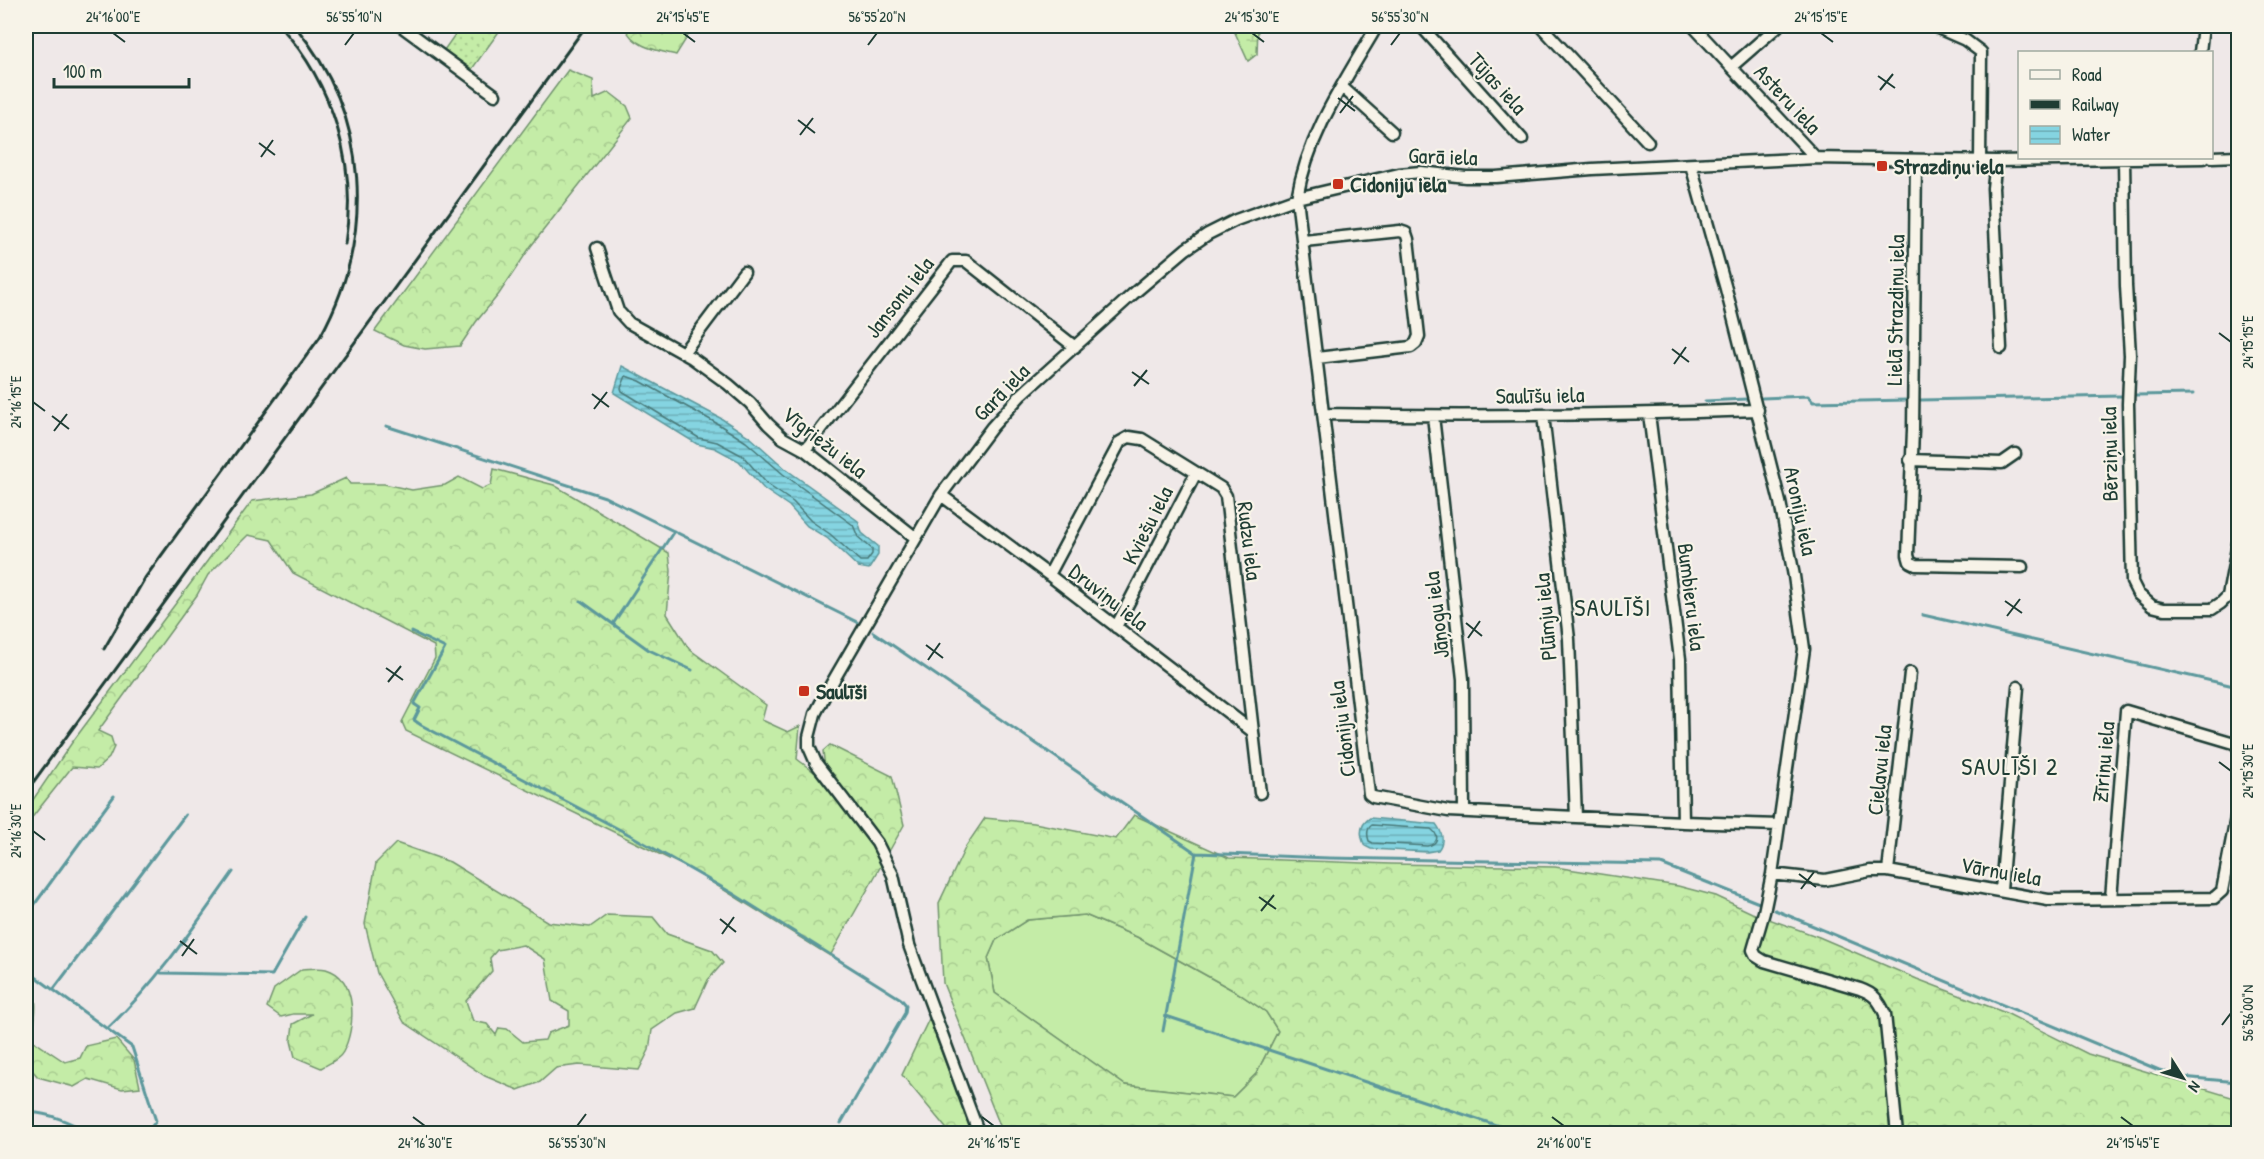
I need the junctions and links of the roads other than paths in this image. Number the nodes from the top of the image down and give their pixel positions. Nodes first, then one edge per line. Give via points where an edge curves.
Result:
1 (401, 26) edge
2 (1377, 26) edge
3 (1421, 26) edge
4 (1541, 26) edge
5 (1693, 26) edge
6 (1778, 26) edge
7 (1933, 26) edge
8 (2203, 26) edge
9 (2200, 51) edge
10 (1731, 67) junction
11 (1342, 87) junction
12 (495, 95) dead end
13 (1392, 132) dead end
14 (1522, 139) dead end
15 (1648, 142) dead end
16 (2238, 156) edge
17 (2213, 157) edge
18 (1816, 158) junction
19 (2088, 159) edge
20 (2124, 159) joint
21 (1916, 160) junction
22 (1980, 161) junction
23 (1996, 161) junction
24 (1691, 165) junction
25 (1297, 198) junction
26 (1304, 241) junction
27 (597, 248) dead end
28 (744, 272) dead end
29 (1075, 347) junction
30 (2001, 348) dead end
31 (683, 353) junction
32 (1317, 358) junction
33 (1758, 410) junction
34 (1323, 414) junction
35 (1649, 414) junction
36 (1542, 415) junction
37 (1433, 416) junction
38 (805, 450) junction
39 (2015, 454) dead end
40 (1910, 460) junction
41 (1196, 473) junction
42 (941, 495) junction
43 (916, 538) junction
44 (2238, 543) edge
45 (2022, 567) dead end
46 (1049, 575) junction
47 (1116, 627) junction
48 (1910, 673) dead end
49 (2018, 687) dead end
50 (1252, 731) junction
51 (2238, 747) edge
52 (1260, 793) dead end
53 (2238, 807) edge
54 (1464, 811) junction
55 (1576, 817) junction
56 (1683, 822) junction
57 (1779, 825) junction
58 (1888, 871) junction
59 (1772, 873) junction
60 (2001, 891) junction
61 (2111, 899) junction
62 (979, 1134) edge
63 (1897, 1134) edge

1 - 12 street
2 - 11 street, Cidoniju iela
3 - 14 street, Tūjas iela
4 - 15 street
5 - 10 street, Asteru iela
6 - 10 street, Asteru iela
7 - 22 street via 1981,52
8 - 9 street
10 - 18 street, Asteru iela
11 - 13 street
11 - 25 street, Cidoniju iela via 1317,129
16 - 17 street
18 - 21 street, Garā iela
18 - 24 street, Garā iela
19 - 20 street, Garā iela
19 - 23 street, Garā iela
20 - 44 street, Bērziņu iela via 2132,582 2138,594 2152,606 2212,609 2228,596
21 - 22 street, Garā iela
21 - 40 street, Lielā Strazdiņu iela
22 - 23 street, Garā iela
23 - 30 street via 1993,188
24 - 25 street, Garā iela via 1496,177 1421,172
24 - 33 street, Aroniju iela
25 - 26 street, Cidoniju iela
25 - 29 street, Garā iela via 1208,234
26 - 32 street, Cidoniju iela
26 - 32 street via 1406,233 1419,336 1412,347
27 - 31 street, Vīgriežu iela via 618,310 629,323
28 - 31 street
29 - 38 street, Jansonu iela via 966,261 952,261
29 - 42 street, Garā iela via 992,427
31 - 38 street, Vīgriežu iela via 728,384 783,438
32 - 34 street, Cidoniju iela
33 - 35 street, Saulīšu iela
33 - 57 street, Aroniju iela via 1788,544 1804,648
34 - 37 street, Saulīšu iela
34 - 54 street, Cidoniju iela via 1369,794
35 - 36 street, Saulīšu iela
35 - 56 street, Bumbieru iela via 1680,659
36 - 37 street, Saulīšu iela
36 - 55 street, Plūmju iela via 1569,639
37 - 54 street, Jāņogu iela via 1463,679
38 - 43 street, Vīgriežu iela
39 - 40 street via 2002,463
40 - 45 street, Lielā Strazdiņu iela via 1910,562
41 - 46 street, Rudzu iela via 1142,439 1129,437 1120,442
41 - 47 street, Kviešu iela
41 - 50 street, Rudzu iela via 1221,488 1226,496
42 - 43 street, Garā iela
42 - 46 street, Druviņu iela
43 - 62 street, Garā iela via 815,714 809,747 816,763 877,843 892,875 909,945
46 - 47 street, Druviņu iela
47 - 50 street, Druviņu iela
48 - 58 street, Cielavu iela
49 - 60 street
50 - 52 street, Rudzu iela
51 - 61 street, Zīriņu iela via 2126,711
53 - 61 street, Vārnu iela via 2222,891 2214,898
54 - 55 street, Cidoniju iela
55 - 56 street, Cidoniju iela
56 - 57 street, Cidoniju iela
57 - 59 street, Aroniju iela
58 - 59 street, Vārnu iela via 1825,880
58 - 60 street, Vārnu iela
59 - 63 street, Aroniju iela via 1753,950 1764,961 1872,993 1879,1001 1885,1014
60 - 61 street, Vārnu iela via 2048,900

